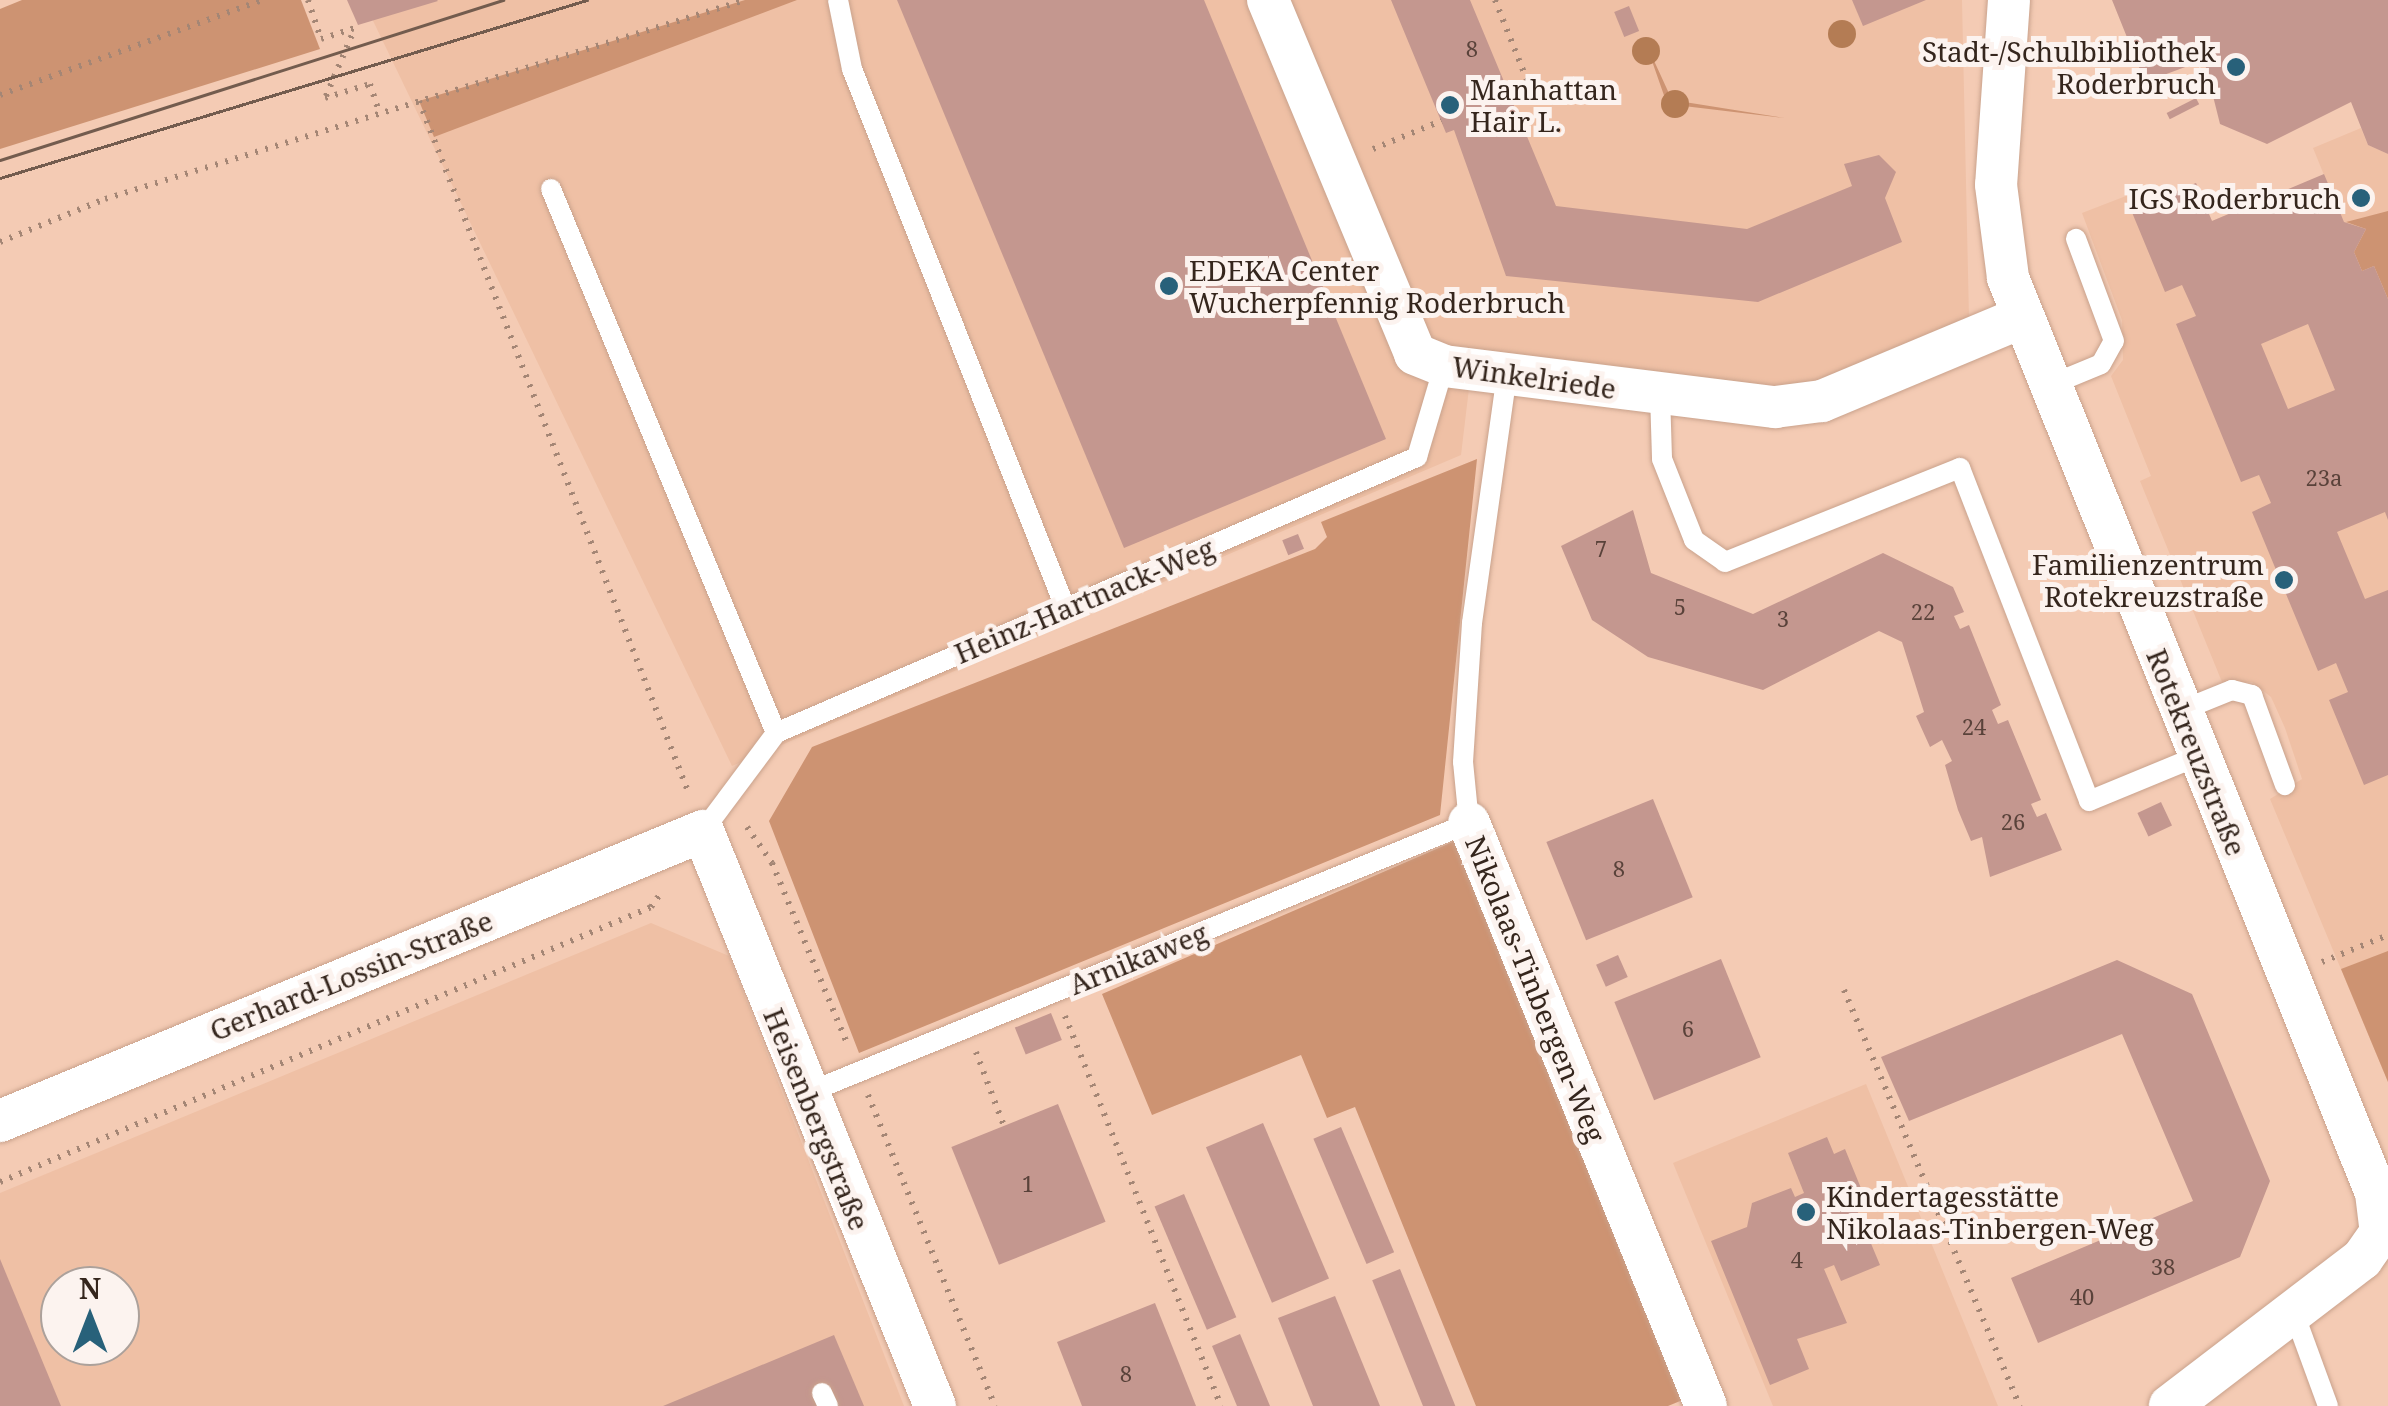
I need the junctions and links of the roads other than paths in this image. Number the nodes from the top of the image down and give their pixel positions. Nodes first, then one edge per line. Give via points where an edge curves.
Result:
1 (838, 0) edge
2 (1268, 0) edge
3 (2009, 0) edge
4 (551, 189) dead end
5 (2076, 238) dead end
6 (2020, 318) junction
7 (1444, 366) junction
8 (1507, 374) junction
9 (2048, 386) junction
10 (1660, 394) junction
11 (1066, 607) junction
12 (2180, 711) junction
13 (776, 732) junction
14 (2198, 756) junction
15 (2285, 786) dead end
16 (1469, 822) junction
17 (703, 831) junction
18 (807, 1093) junction
19 (0, 1121) edge
20 (2384, 1232) edge
21 (2294, 1313) junction
22 (934, 1406) edge
23 (1706, 1406) edge
24 (2170, 1406) edge
25 (2328, 1406) edge

1 - 11 lane via 852,69
2 - 7 street, Winkelriede via 1415,354
3 - 6 street, Rotekreuzstraße via 1996,185
4 - 13 lane
5 - 9 lane via 2114,341 2101,364
6 - 9 street, Rotekreuzstraße
6 - 10 street, Winkelriede via 1822,401 1775,406
7 - 8 street, Winkelriede
7 - 11 lane, Heinz-Hartnack-Weg via 1417,457
8 - 10 street, Winkelriede
8 - 16 lane, Nikolaas-Tinbergen-Weg via 1472,623 1463,762
9 - 12 street, Rotekreuzstraße
10 - 14 lane via 1662,460 1694,540 1724,562 1960,468 2089,801
11 - 13 lane, Heinz-Hartnack-Weg
12 - 14 street, Rotekreuzstraße
12 - 15 lane via 2232,690 2252,696
13 - 17 lane
14 - 20 street, Rotekreuzstraße via 2376,1192
16 - 18 lane, Arnikaweg
16 - 23 street, Nikolaas-Tinbergen-Weg
17 - 18 street, Heisenbergstraße
17 - 19 street, Gerhard-Lossin-Straße
18 - 22 street, Heisenbergstraße
20 - 21 street, Rotekreuzstraße via 2362,1259
21 - 24 street, Rotekreuzstraße
21 - 25 lane

